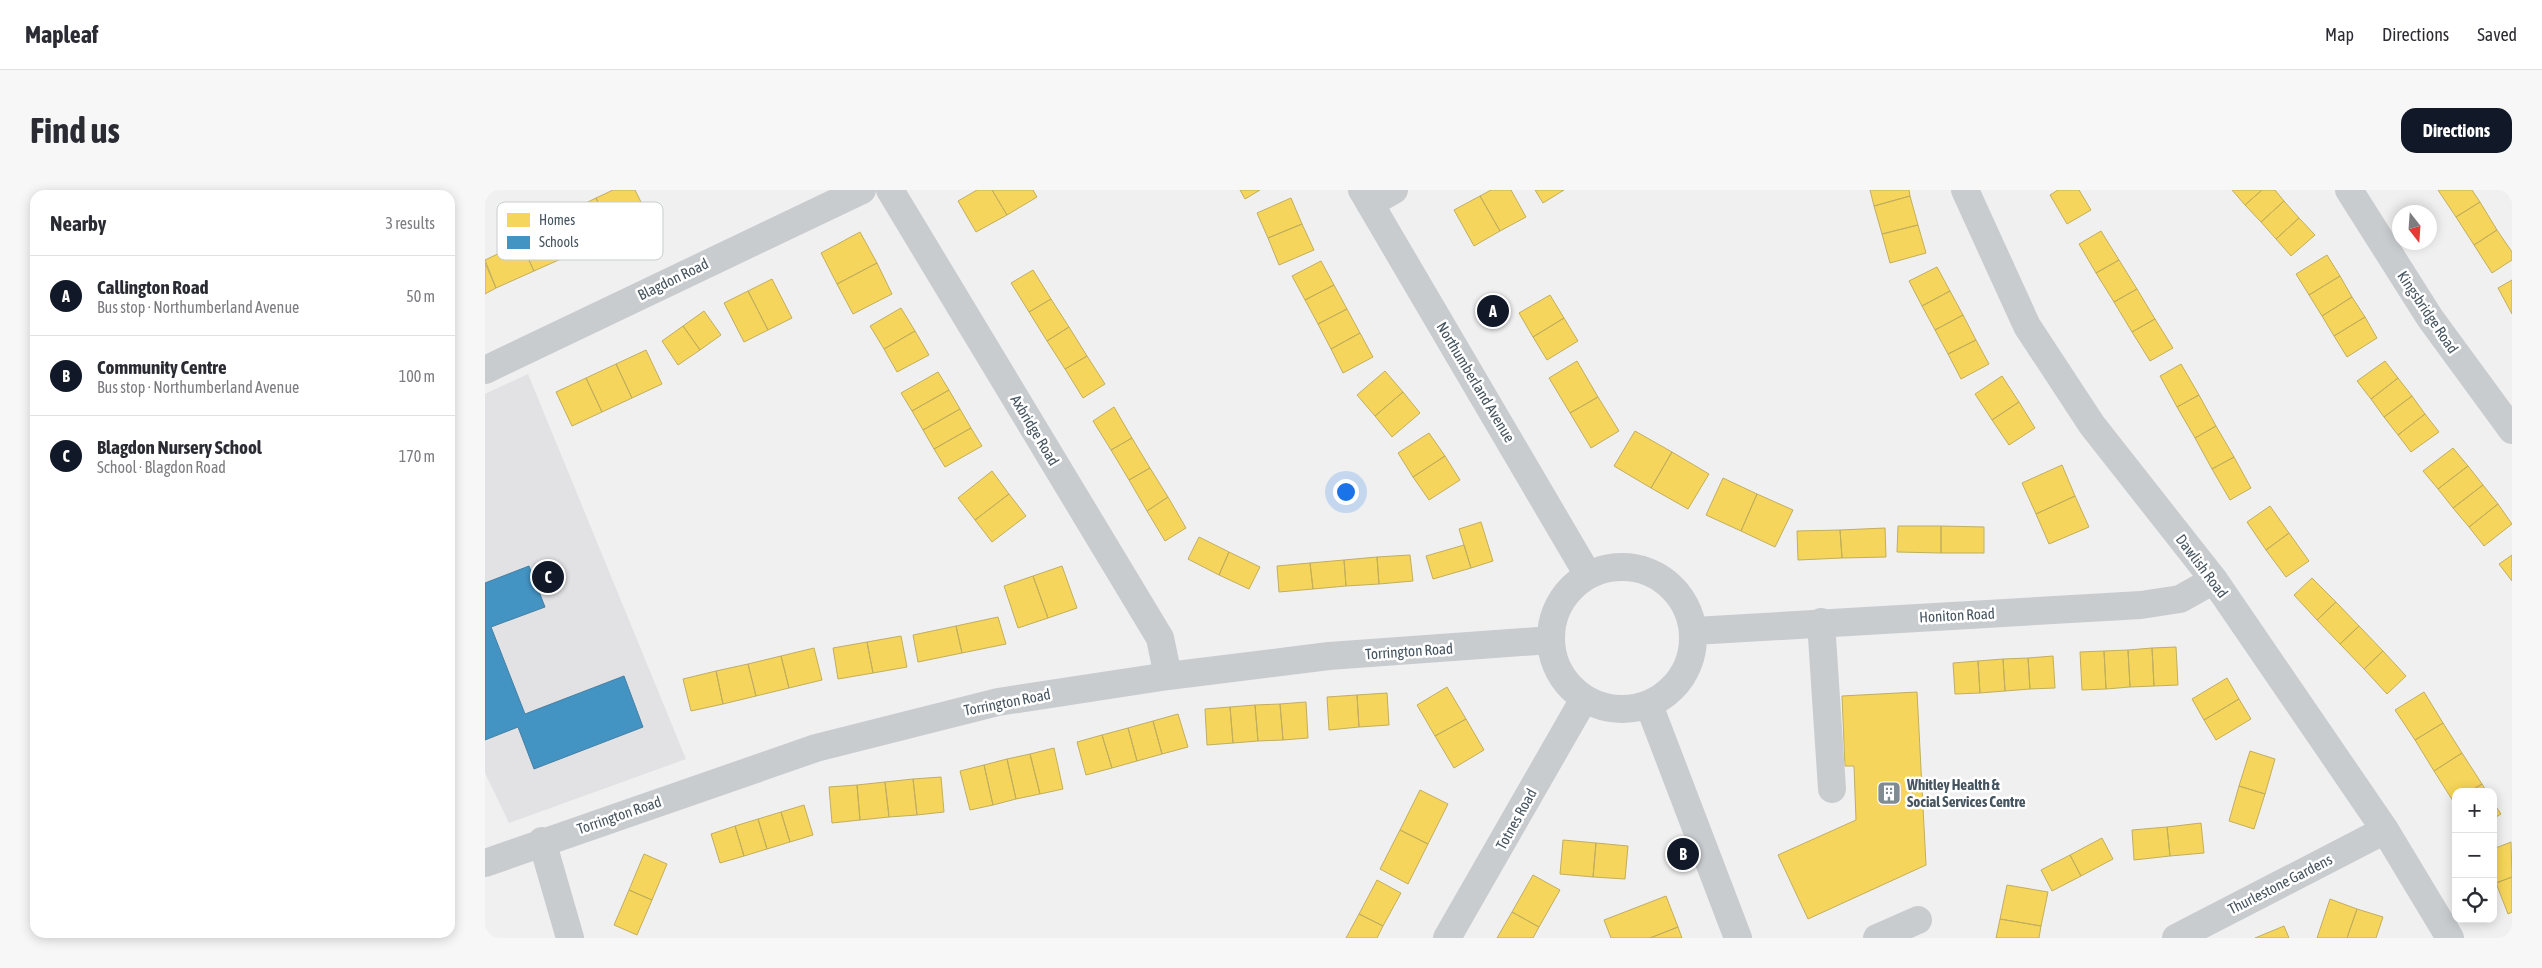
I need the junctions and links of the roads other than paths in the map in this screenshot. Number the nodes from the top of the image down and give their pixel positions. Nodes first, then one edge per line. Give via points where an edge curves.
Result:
1 (862, 190) edge
2 (890, 190) edge
3 (1394, 190) edge
4 (1965, 190) edge
5 (2349, 190) edge
6 (1366, 197) edge
7 (485, 370) edge
8 (2512, 430) edge
9 (1589, 576) junction
10 (2214, 580) junction
11 (1821, 622) junction
12 (1694, 631) junction
13 (1551, 640) junction
14 (1168, 676) junction
15 (1584, 699) junction
16 (1649, 705) junction
17 (1832, 789) dead end
18 (2385, 830) junction
19 (542, 841) junction
20 (485, 863) edge
21 (1918, 920) dead end
22 (570, 938) edge
23 (1447, 938) edge
24 (1738, 938) edge
25 (1877, 938) edge
26 (2176, 938) edge
27 (2450, 938) edge

1 - 7 street, Blagdon Road
2 - 14 street, Axbridge Road via 1160,638
3 - 6 street
4 - 10 street, Dawlish Road via 2027,326 2092,425
5 - 8 street, Kingsbridge Road via 2430,318
6 - 9 street, Northumberland Avenue
9 - 12 street via 1611,568 1634,567 1656,575 1675,589 1688,608
9 - 13 street via 1560,602 1553,620
10 - 11 street, Honiton Road via 2180,599 2141,605
10 - 18 street, Dawlish Road
11 - 12 street, Honiton Road
11 - 17 street
12 - 16 street via 1693,654 1683,675 1669,693
13 - 14 street, Torrington Road via 1329,656
13 - 15 street via 1560,674
14 - 19 street, Torrington Road via 998,702 815,748
15 - 16 street via 1619,709
15 - 23 street, Totnes Road
16 - 24 street
18 - 26 street, Thurlestone Gardens
18 - 27 street, Dawlish Road
19 - 20 street, Torrington Road
19 - 22 street
21 - 25 street

